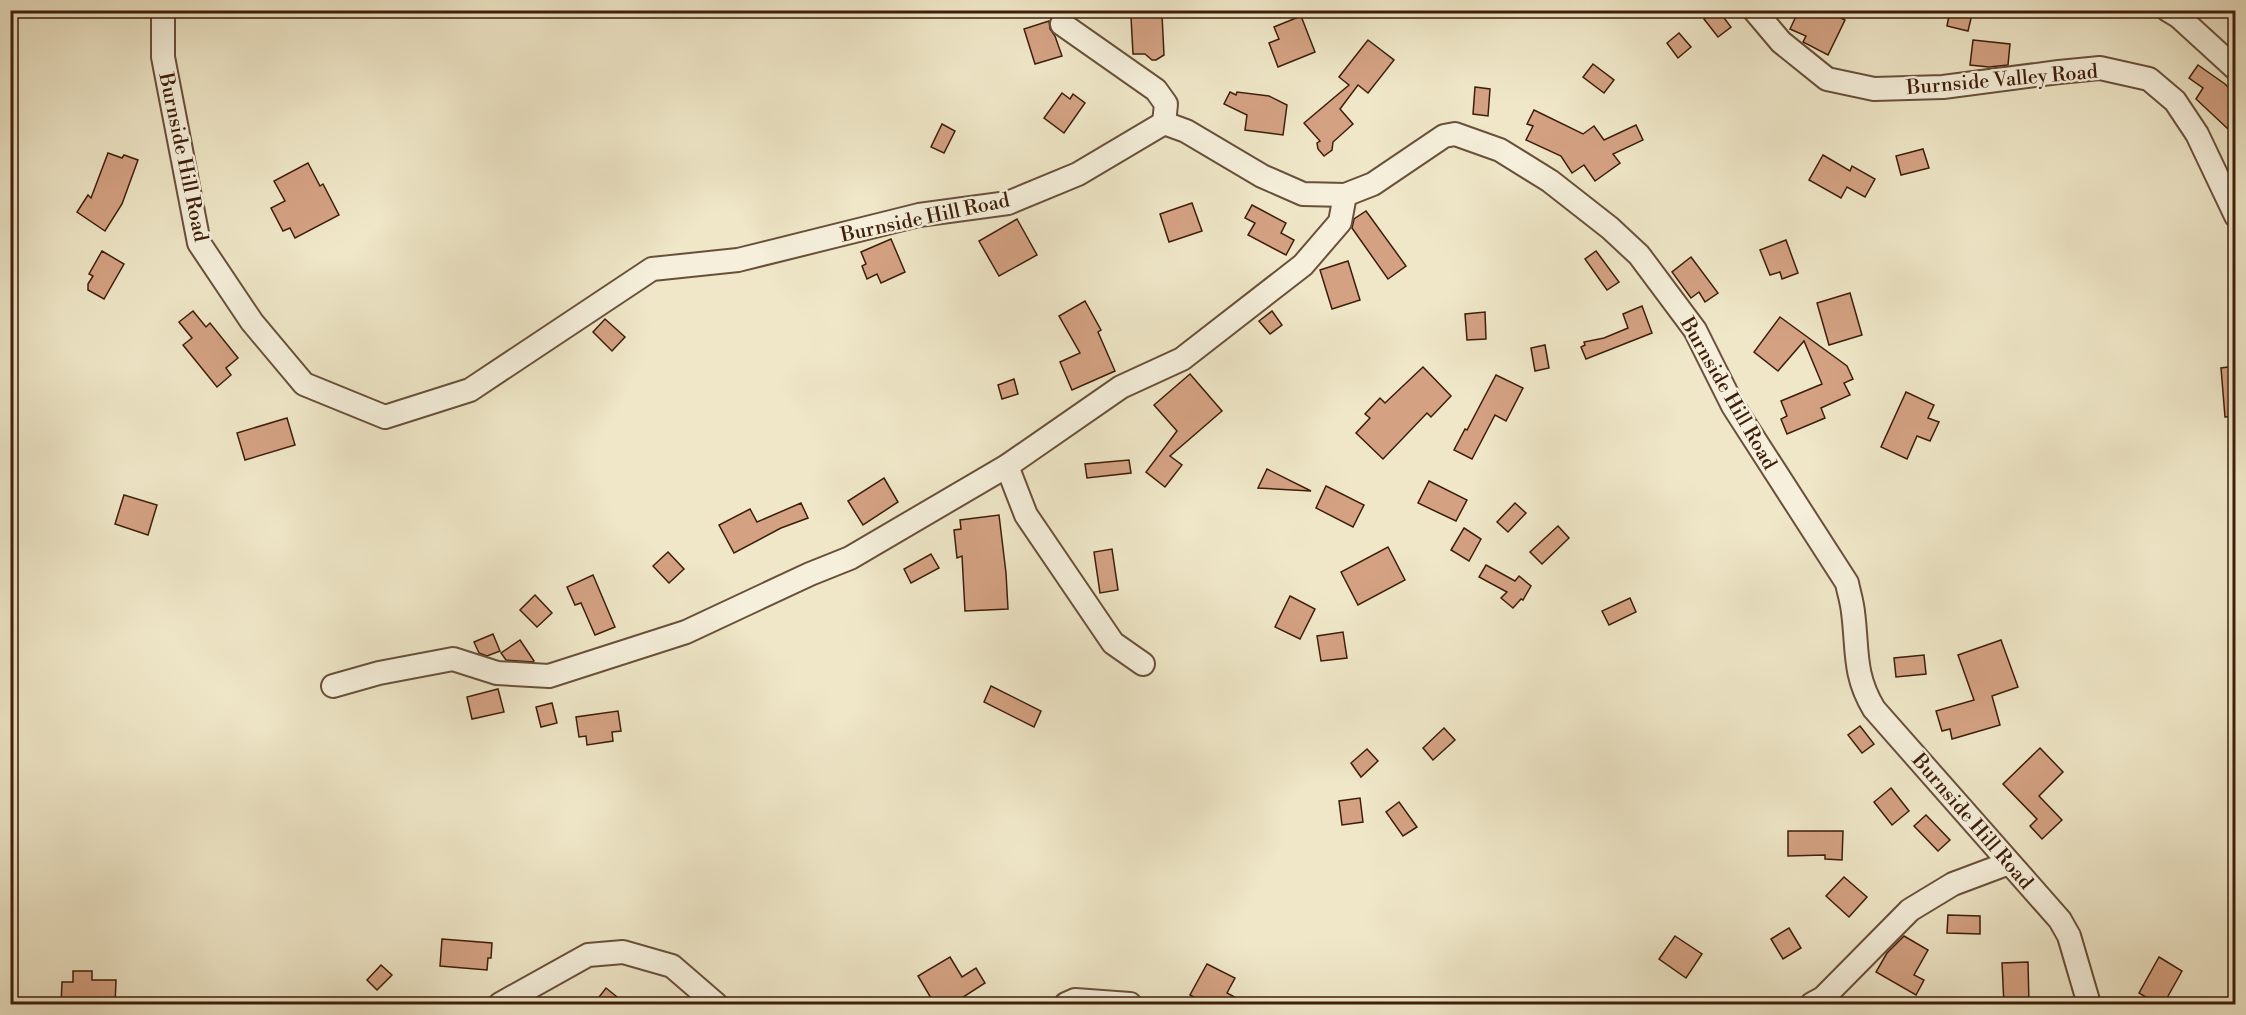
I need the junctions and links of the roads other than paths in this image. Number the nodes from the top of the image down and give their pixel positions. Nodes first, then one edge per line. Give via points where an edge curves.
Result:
1 (163, 10) edge
2 (1754, 10) edge
3 (2168, 10) edge
4 (1062, 24) dead end
5 (2235, 69) edge
6 (1164, 123) junction
7 (1345, 195) junction
8 (2235, 216) edge
9 (1007, 466) junction
10 (1143, 664) dead end
11 (333, 686) dead end
12 (2009, 863) junction
13 (500, 1005) edge
14 (716, 1005) edge
15 (1066, 1005) edge
16 (1130, 1005) edge
17 (1812, 1005) edge
18 (2089, 1005) edge

1 - 6 street, Burnside Hill Road via 163,57 199,243 252,322 304,384 385,417 470,390 652,269 738,260 919,215 1008,202 1078,174
2 - 8 street, Burnside Valley Road via 1781,42 1827,79 1874,89 1943,87 2100,68 2149,79 2175,101 2197,134
3 - 5 street
4 - 6 street via 1156,90 1166,104
6 - 7 street, Burnside Hill Road via 1303,194
7 - 9 street via 1340,222 1303,265 1182,359 1121,387
7 - 12 street, Burnside Hill Road via 1373,184 1444,136 1455,134 1500,150 1550,181 1639,255 1695,330 1732,406 1847,583 1857,664 1864,692 1874,709
9 - 10 street via 1026,514 1113,643
9 - 11 street via 850,558 686,632 549,676 496,674 453,659
12 - 17 street via 1953,884 1910,910
12 - 18 street, Burnside Hill Road via 2060,920 2069,936
13 - 14 street via 588,955 623,952 672,966
15 - 16 street via 1075,1000

